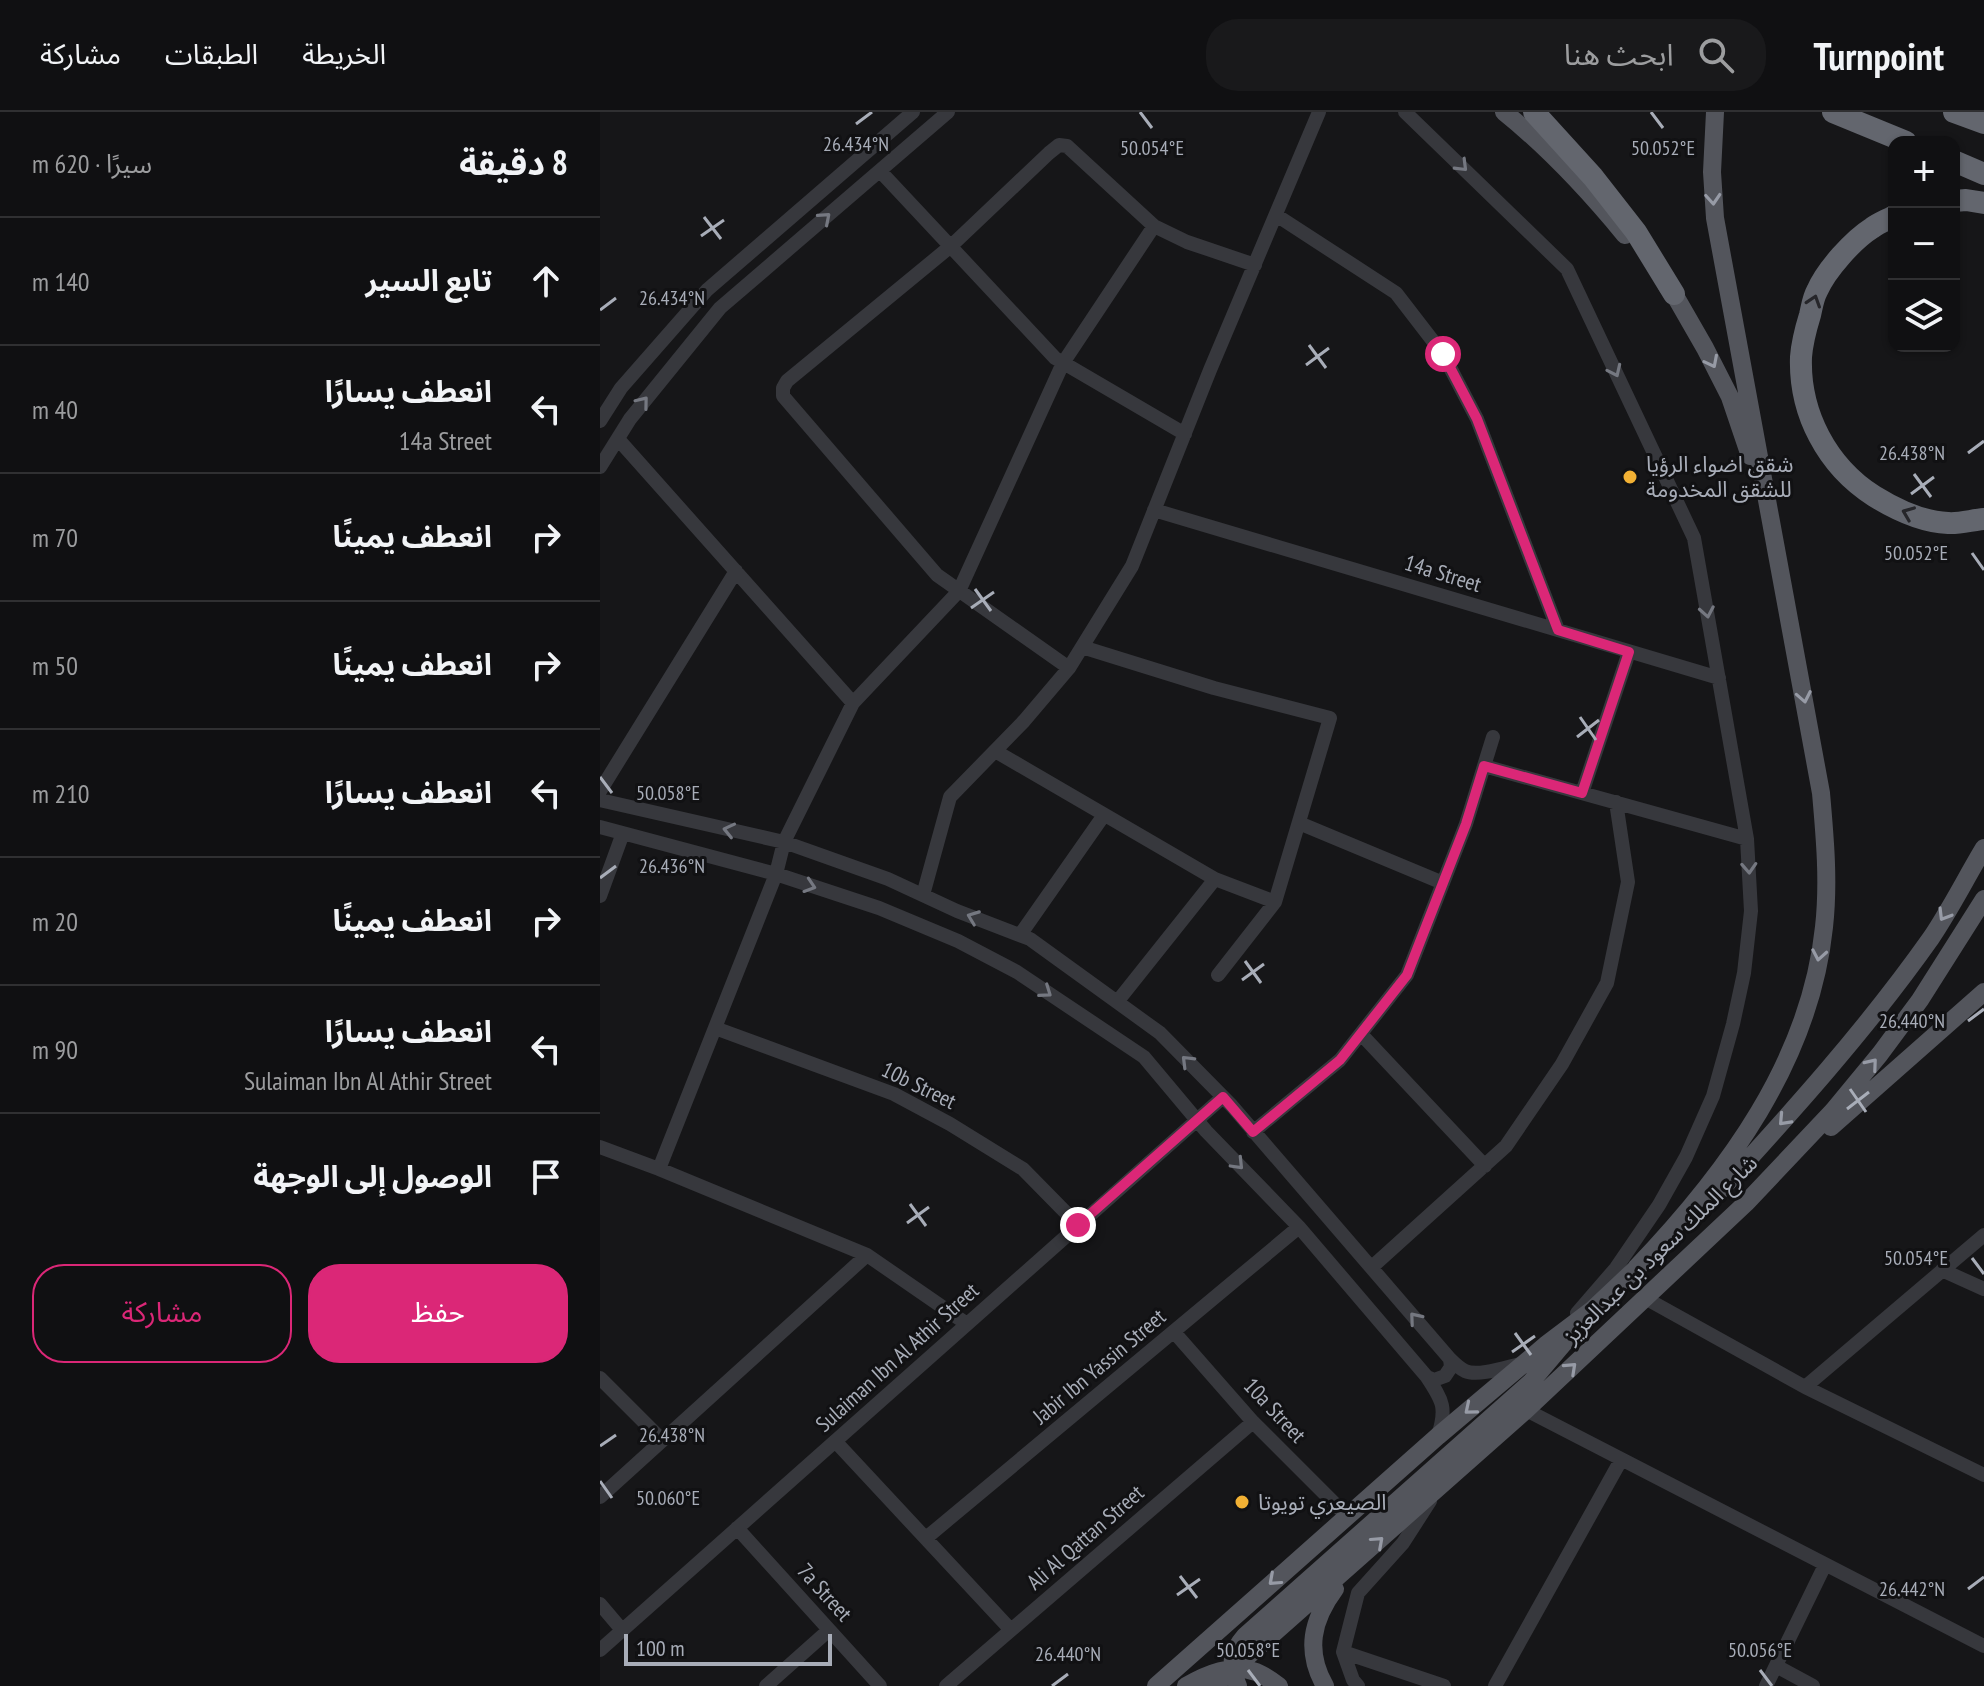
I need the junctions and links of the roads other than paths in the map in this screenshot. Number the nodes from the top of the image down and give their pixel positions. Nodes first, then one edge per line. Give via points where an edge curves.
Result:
1 (913, 112) edge
2 (948, 112) edge
3 (1319, 112) edge
4 (1405, 112) edge
5 (1504, 112) edge
6 (1534, 112) edge
7 (1833, 112) edge
8 (1954, 112) edge
9 (1714, 116) edge
10 (1984, 123) edge
11 (1891, 136) edge
12 (1960, 164) edge
13 (880, 171) junction
14 (1984, 174) edge
15 (1960, 200) edge
16 (1984, 203) edge
17 (1276, 215) junction
18 (1888, 219) edge
19 (1154, 226) junction
20 (951, 246) junction
21 (1255, 265) junction
22 (1674, 294) junction
23 (1063, 363) junction
24 (600, 421) edge
25 (1185, 434) junction
26 (618, 439) junction
27 (600, 467) edge
28 (1154, 510) junction
29 (1984, 519) edge
30 (736, 571) junction
31 (959, 591) junction
32 (1789, 621) junction
33 (1558, 630) junction
34 (1082, 647) junction
35 (1629, 652) junction
36 (1069, 668) junction
37 (1719, 678) junction
38 (853, 703) junction
39 (1493, 737) dead end
40 (995, 751) junction
41 (1484, 766) junction
42 (600, 791) edge
43 (1582, 793) junction
44 (600, 800) edge
45 (1616, 802) junction
46 (1104, 815) junction
47 (1299, 823) junction
48 (600, 827) edge
49 (623, 833) junction
50 (1747, 839) junction
51 (784, 842) junction
52 (1984, 848) edge
53 (776, 874) junction
54 (1215, 879) junction
55 (1443, 883) junction
56 (923, 895) junction
57 (600, 896) edge
58 (1984, 899) edge
59 (1275, 902) junction
60 (1020, 935) junction
61 (1218, 975) dead end
62 (1984, 992) edge
63 (1117, 1002) junction
64 (715, 1028) junction
65 (1361, 1034) junction
66 (1223, 1097) junction
67 (1196, 1120) junction
68 (1253, 1132) junction
69 (600, 1147) edge
70 (1485, 1166) junction
71 (659, 1169) junction
72 (1746, 1203) junction
73 (1078, 1225) junction
74 (1299, 1227) junction
75 (1984, 1235) edge
76 (867, 1255) junction
77 (1372, 1267) junction
78 (1636, 1268) junction
79 (1942, 1270) junction
80 (1984, 1289) edge
81 (1645, 1298) junction
82 (1592, 1310) junction
83 (967, 1324) junction
84 (1174, 1332) junction
85 (1547, 1344) junction
86 (1450, 1359) junction
87 (1524, 1363) junction
88 (1427, 1377) junction
89 (600, 1378) edge
90 (1805, 1387) junction
91 (1526, 1410) junction
92 (1253, 1422) junction
93 (1438, 1436) junction
94 (662, 1440) junction
95 (835, 1441) junction
96 (1621, 1460) junction
97 (1984, 1475) edge
98 (1439, 1486) junction
99 (600, 1497) edge
100 (1347, 1516) junction
101 (737, 1528) junction
102 (926, 1538) junction
103 (1825, 1565) junction
104 (1351, 1566) junction
105 (600, 1604) edge
106 (622, 1630) junction
107 (829, 1630) junction
108 (1011, 1630) junction
109 (1984, 1646) edge
110 (600, 1650) edge
111 (1343, 1652) junction
112 (1776, 1666) junction
113 (1236, 1678) edge
114 (766, 1686) edge
115 (880, 1686) edge
116 (946, 1686) edge
117 (1156, 1686) edge
118 (1186, 1686) edge
119 (1214, 1686) edge
120 (1279, 1686) edge
121 (1325, 1686) edge
122 (1358, 1686) edge
123 (1444, 1686) edge
124 (1495, 1686) edge
125 (1766, 1686) edge
126 (1813, 1686) edge

1 - 24 street via 707,290 621,388
2 - 13 street
3 - 17 street
4 -> 37 street via 1567,269 1694,538
5 - 22 main road via 1590,193
6 - 22 highway via 1636,232
7 - 11 highway
8 - 10 highway
9 -> 32 main road via 1715,218
12 - 14 highway
13 - 20 street
26 -> 13 street via 720,308
15 - 16 highway
17 - 21 street
17 - 33 street via 1396,293 1443,354 1477,419
29 -> 18 highway via 1949,524 1888,505 1842,470 1811,421 1801,355 1817,291 1840,256
19 - 20 street via 1067,146 1059,145
19 - 21 street
19 - 23 street
20 - 23 street
20 - 31 street via 787,381 783,396 937,575
21 - 25 street
22 -> 32 main road via 1730,397
23 - 25 street
23 - 31 street
25 - 28 street
26 - 27 street
26 - 30 street
28 - 33 street, 14a Street
28 - 34 street via 1132,566
30 - 38 street
30 - 42 street
31 - 36 street
31 - 38 street
32 -> 78 main road via 1821,793 1826,854 1824,927 1814,985 1795,1044 1744,1136 1712,1183
33 - 35 street, 14a Street
34 - 36 street
34 - 47 street via 1330,718
35 - 37 street, 14a Street
35 - 43 street
36 - 40 street
37 - 50 street
38 - 51 street
39 - 41 street
40 - 46 street
40 - 56 street via 950,797
41 - 43 street
41 - 55 street
43 - 45 street
51 -> 44 street
45 - 50 street
45 - 70 street via 1628,882 1607,983 1562,1064 1506,1146
46 - 54 street
46 - 60 street
47 - 55 street
47 - 59 street
48 - 49 street
49 - 53 street
49 - 57 street
50 -> 85 street via 1751,911 1744,973 1713,1096 1659,1205 1616,1268
51 - 53 street
51 - 56 street
52 -> 78 main road, شارع الملك سعود بن عبدالعزيز via 1932,936 1857,1036 1713,1197
53 - 64 street
53 -> 67 street via 879,908 1017,972 1144,1057
54 - 59 street
54 - 63 street
55 - 65 street via 1407,975
60 -> 56 street
72 -> 58 main road, شارع الملك سعود بن عبدالعزيز via 1880,1054
59 - 61 street
60 - 63 street
62 - 72 main road
66 -> 63 street via 1160,1033
64 - 71 street
64 - 73 street, 10b Street via 922,1109 1023,1169
65 - 68 street via 1340,1060
65 - 70 street
66 - 67 street, Sulaiman Ibn Al Athir Street
66 - 68 street
67 - 73 street, Sulaiman Ibn Al Athir Street
67 -> 74 street
68 - 77 street
69 - 71 street
70 - 77 street
71 - 76 street
72 - 81 main road, شارع الملك سعود بن عبدالعزيز
73 - 83 street, Sulaiman Ibn Al Athir Street
74 - 84 street, Jabir Ibn Yassin Street
74 - 88 street
75 - 79 street
76 - 83 street
76 - 94 street
86 -> 77 street
78 - 82 main road, شارع الملك سعود بن عبدالعزيز
79 - 80 street
79 - 90 street
81 - 90 street
91 -> 81 main road, شارع الملك سعود بن عبدالعزيز
82 - 85 main road, شارع الملك سعود بن عبدالعزيز
82 - 113 main road via 1531,1382 1245,1636 1236,1646
83 - 95 street, Sulaiman Ibn Al Athir Street
84 - 92 street, 10a Street
84 - 102 street, Jabir Ibn Yassin Street
85 - 87 main road, شارع الملك سعود بن عبدالعزيز
86 - 87 street via 1469,1373
86 - 88 street via 1445,1376
87 -> 93 main road, شارع الملك سعود بن عبدالعزيز
88 - 93 street via 1443,1407
89 - 94 street
90 - 97 street
91 - 96 street
91 - 98 main road, شارع الملك سعود بن عبدالعزيز
92 - 100 street, 10a Street
92 - 108 street, Ali Al Qattan Street
93 - 100 main road, شارع الملك سعود بن عبدالعزيز
94 - 99 street
95 - 101 street, Sulaiman Ibn Al Athir Street
95 - 102 street
96 - 103 street
96 - 124 street
104 -> 98 main road, شارع الملك سعود بن عبدالعزيز
98 - 111 street via 1403,1543 1358,1593
100 -> 117 main road, شارع الملك سعود بن عبدالعزيز
101 - 106 street, Sulaiman Ibn Al Athir Street
101 - 107 street, 7a Street
102 - 108 street
103 - 109 street
103 - 112 street
104 - 113 main road, شارع الملك سعود بن عبدالعزيز
104 - 121 main road via 1322,1606 1316,1624 1313,1656
105 - 106 street
106 - 110 street, Sulaiman Ibn Al Athir Street
107 - 114 street
107 - 115 street, 7a Street
108 - 116 street, Ali Al Qattan Street
111 - 122 street
111 - 123 street
112 - 125 street
112 - 126 street
113 - 118 main road via 1221,1670
113 - 119 main road, شارع الملك سعود بن عبدالعزيز
113 - 120 main road via 1245,1669

